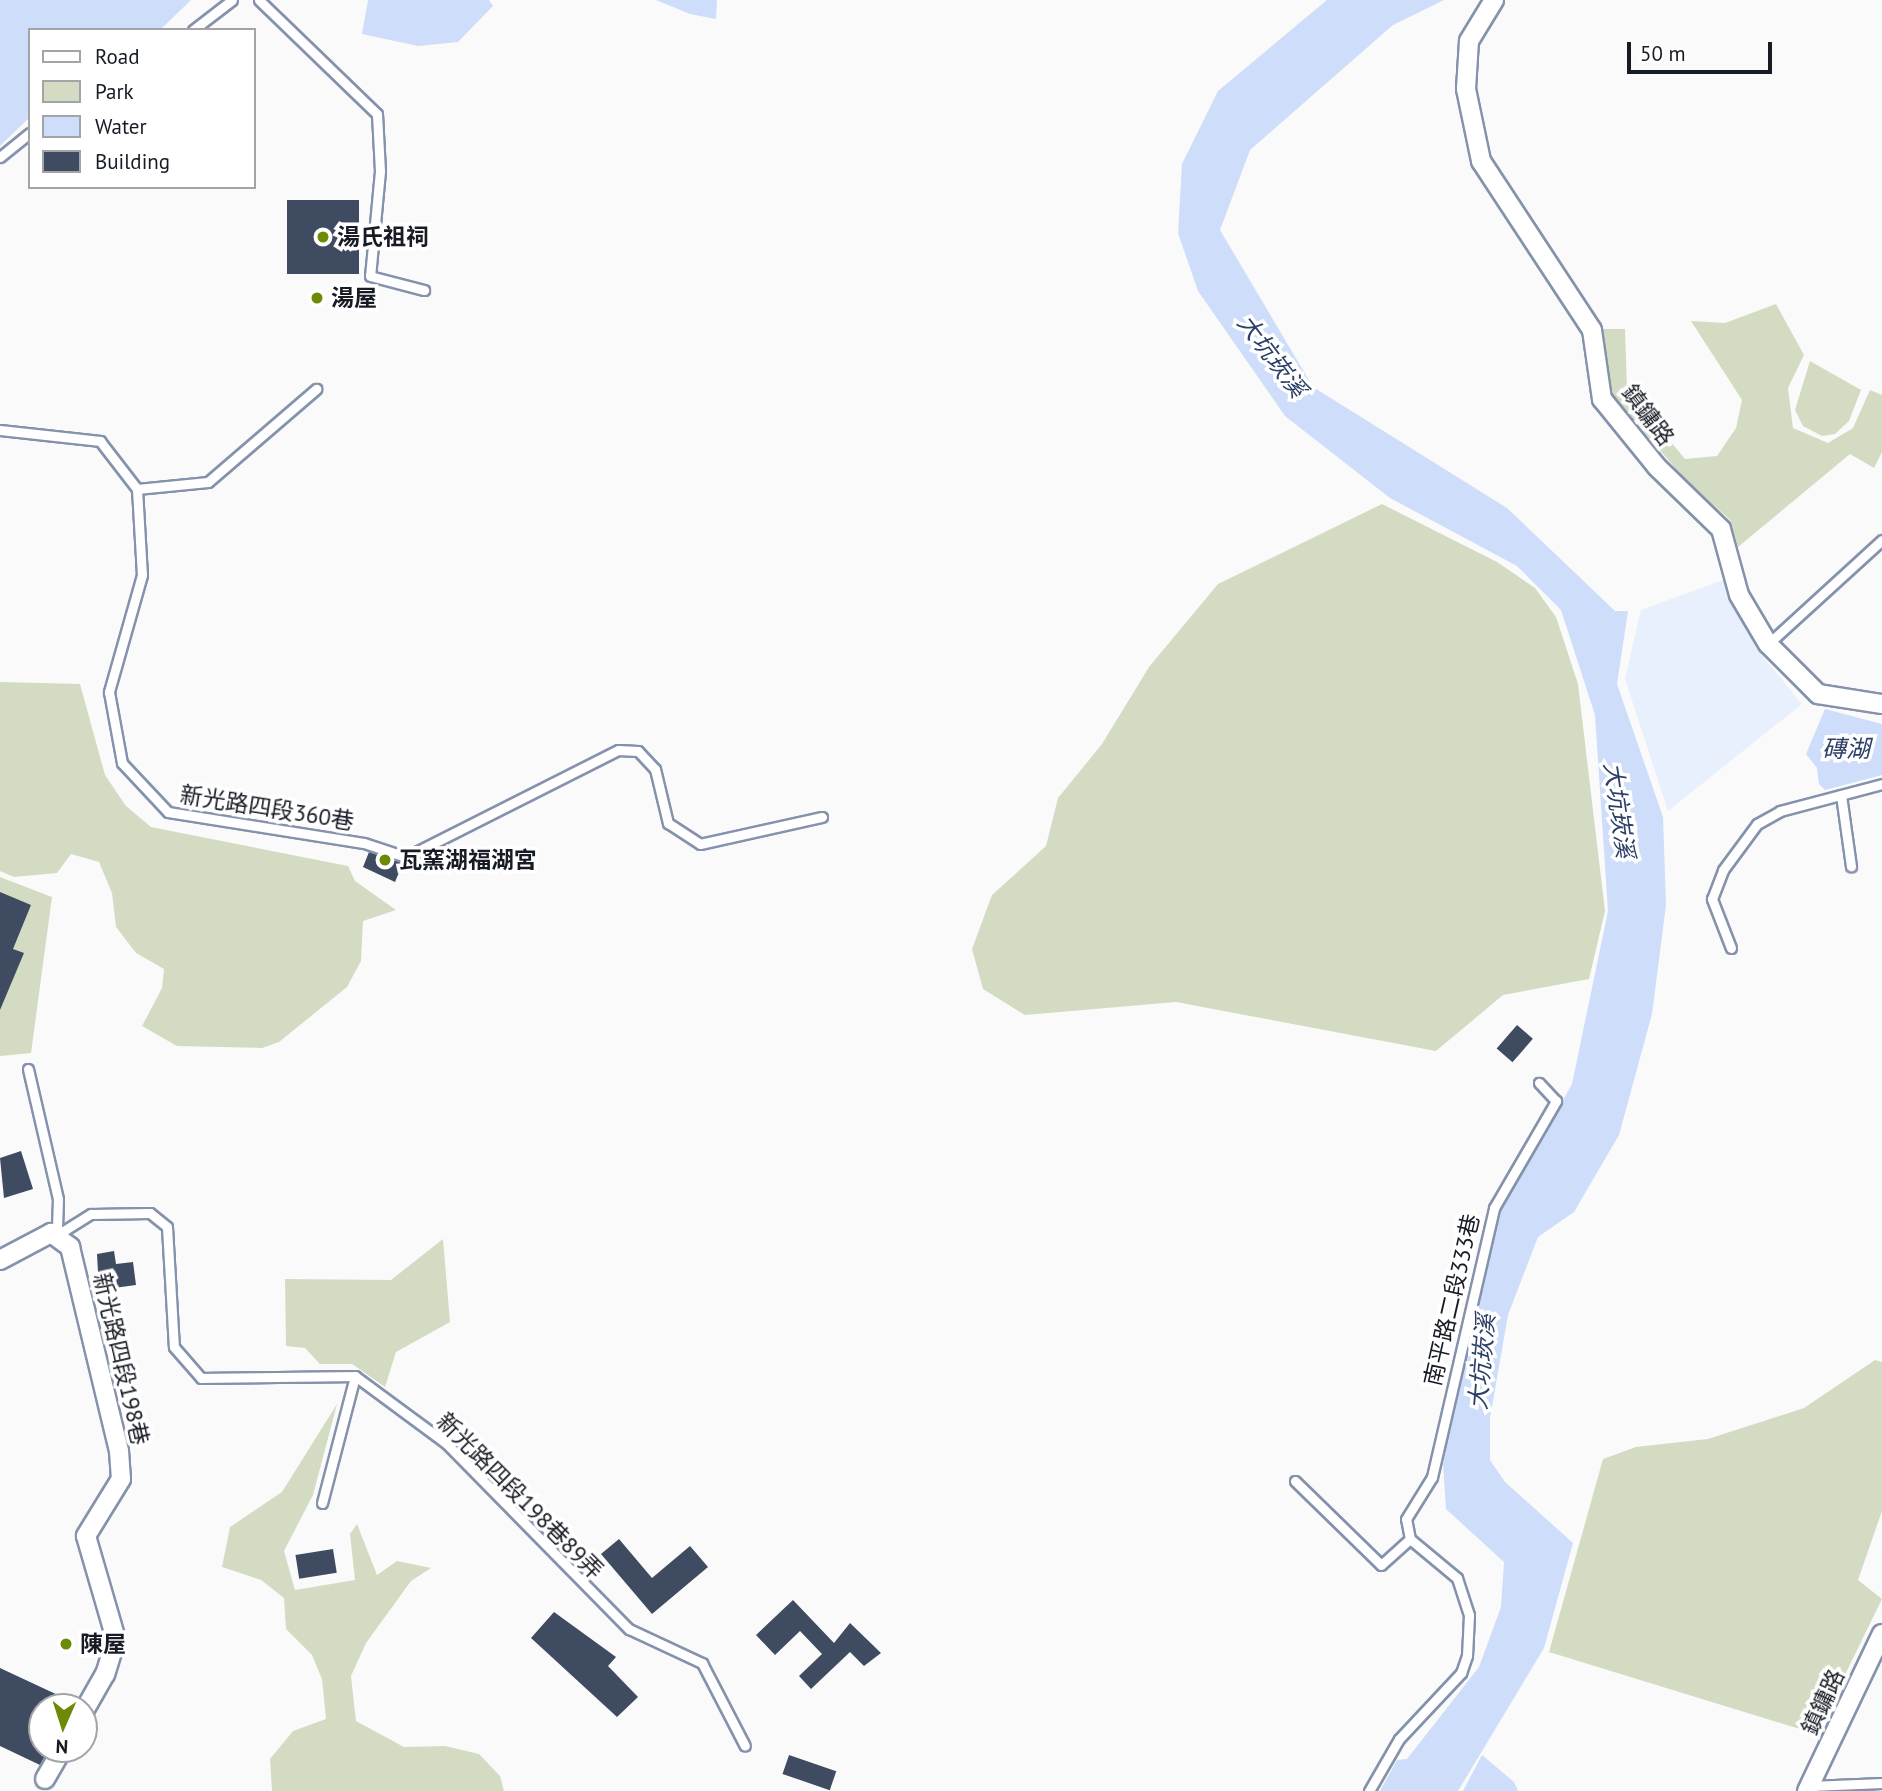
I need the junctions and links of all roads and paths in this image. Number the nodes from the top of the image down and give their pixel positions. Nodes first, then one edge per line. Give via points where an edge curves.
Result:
1 (232, 0) edge
2 (259, 0) edge
3 (1494, 0) edge
4 (196, 28) edge
5 (28, 135) edge
6 (0, 157) edge
7 (424, 290) dead end
8 (316, 389) dead end
9 (0, 430) edge
10 (138, 489) junction
11 (1882, 540) edge
12 (1768, 644) junction
13 (1882, 704) edge
14 (1882, 784) edge
15 (1841, 795) junction
16 (822, 817) dead end
17 (1851, 866) dead end
18 (1731, 948) dead end
19 (28, 1069) dead end
20 (1539, 1083) dead end
21 (57, 1235) junction
22 (0, 1260) edge
23 (355, 1376) junction
24 (1295, 1481) dead end
25 (322, 1503) dead end
26 (1410, 1539) junction
27 (1882, 1634) edge
28 (95, 1693) edge
29 (745, 1746) dead end
30 (54, 1763) edge
31 (45, 1779) dead end
32 (1882, 1783) edge
33 (1808, 1789) edge
34 (1369, 1791) edge

1 - 4 lane
2 - 7 lane via 377,114 380,172 370,276
3 - 12 street, 鎮鏞路 via 1469,41 1467,65 1466,89 1481,160 1592,330 1602,399 1657,467 1721,529 1739,595
5 - 6 lane
8 - 10 lane via 208,482
9 - 10 lane via 100,441
10 - 16 lane, 新光路四段360巷 via 142,575 109,692 122,762 167,812 364,843 406,857 618,750 638,751 655,769 668,823 700,844
11 - 12 lane
12 - 13 street, 鎮鏞路 via 1818,694
14 - 15 lane
15 - 17 lane
15 - 18 lane via 1780,811 1757,824 1723,870 1712,899
19 - 21 lane via 58,1199
20 - 26 lane, 南平路二段333巷 via 1556,1101 1494,1208 1432,1477 1406,1519
21 - 22 street via 51,1233
21 - 23 lane via 91,1214 124,1210 150,1213 167,1227 174,1346 201,1378
21 - 28 street, 新光路四段198巷 via 70,1247 121,1479 86,1536 116,1639 106,1674
23 - 25 lane
23 - 29 lane, 新光路四段198巷89弄 via 446,1443 629,1629 702,1663
24 - 26 lane via 1381,1565
26 - 34 lane via 1457,1578 1469,1615 1467,1656 1461,1672 1399,1739
27 - 33 street, 鎮鏞路
30 - 31 street
32 - 33 lane

